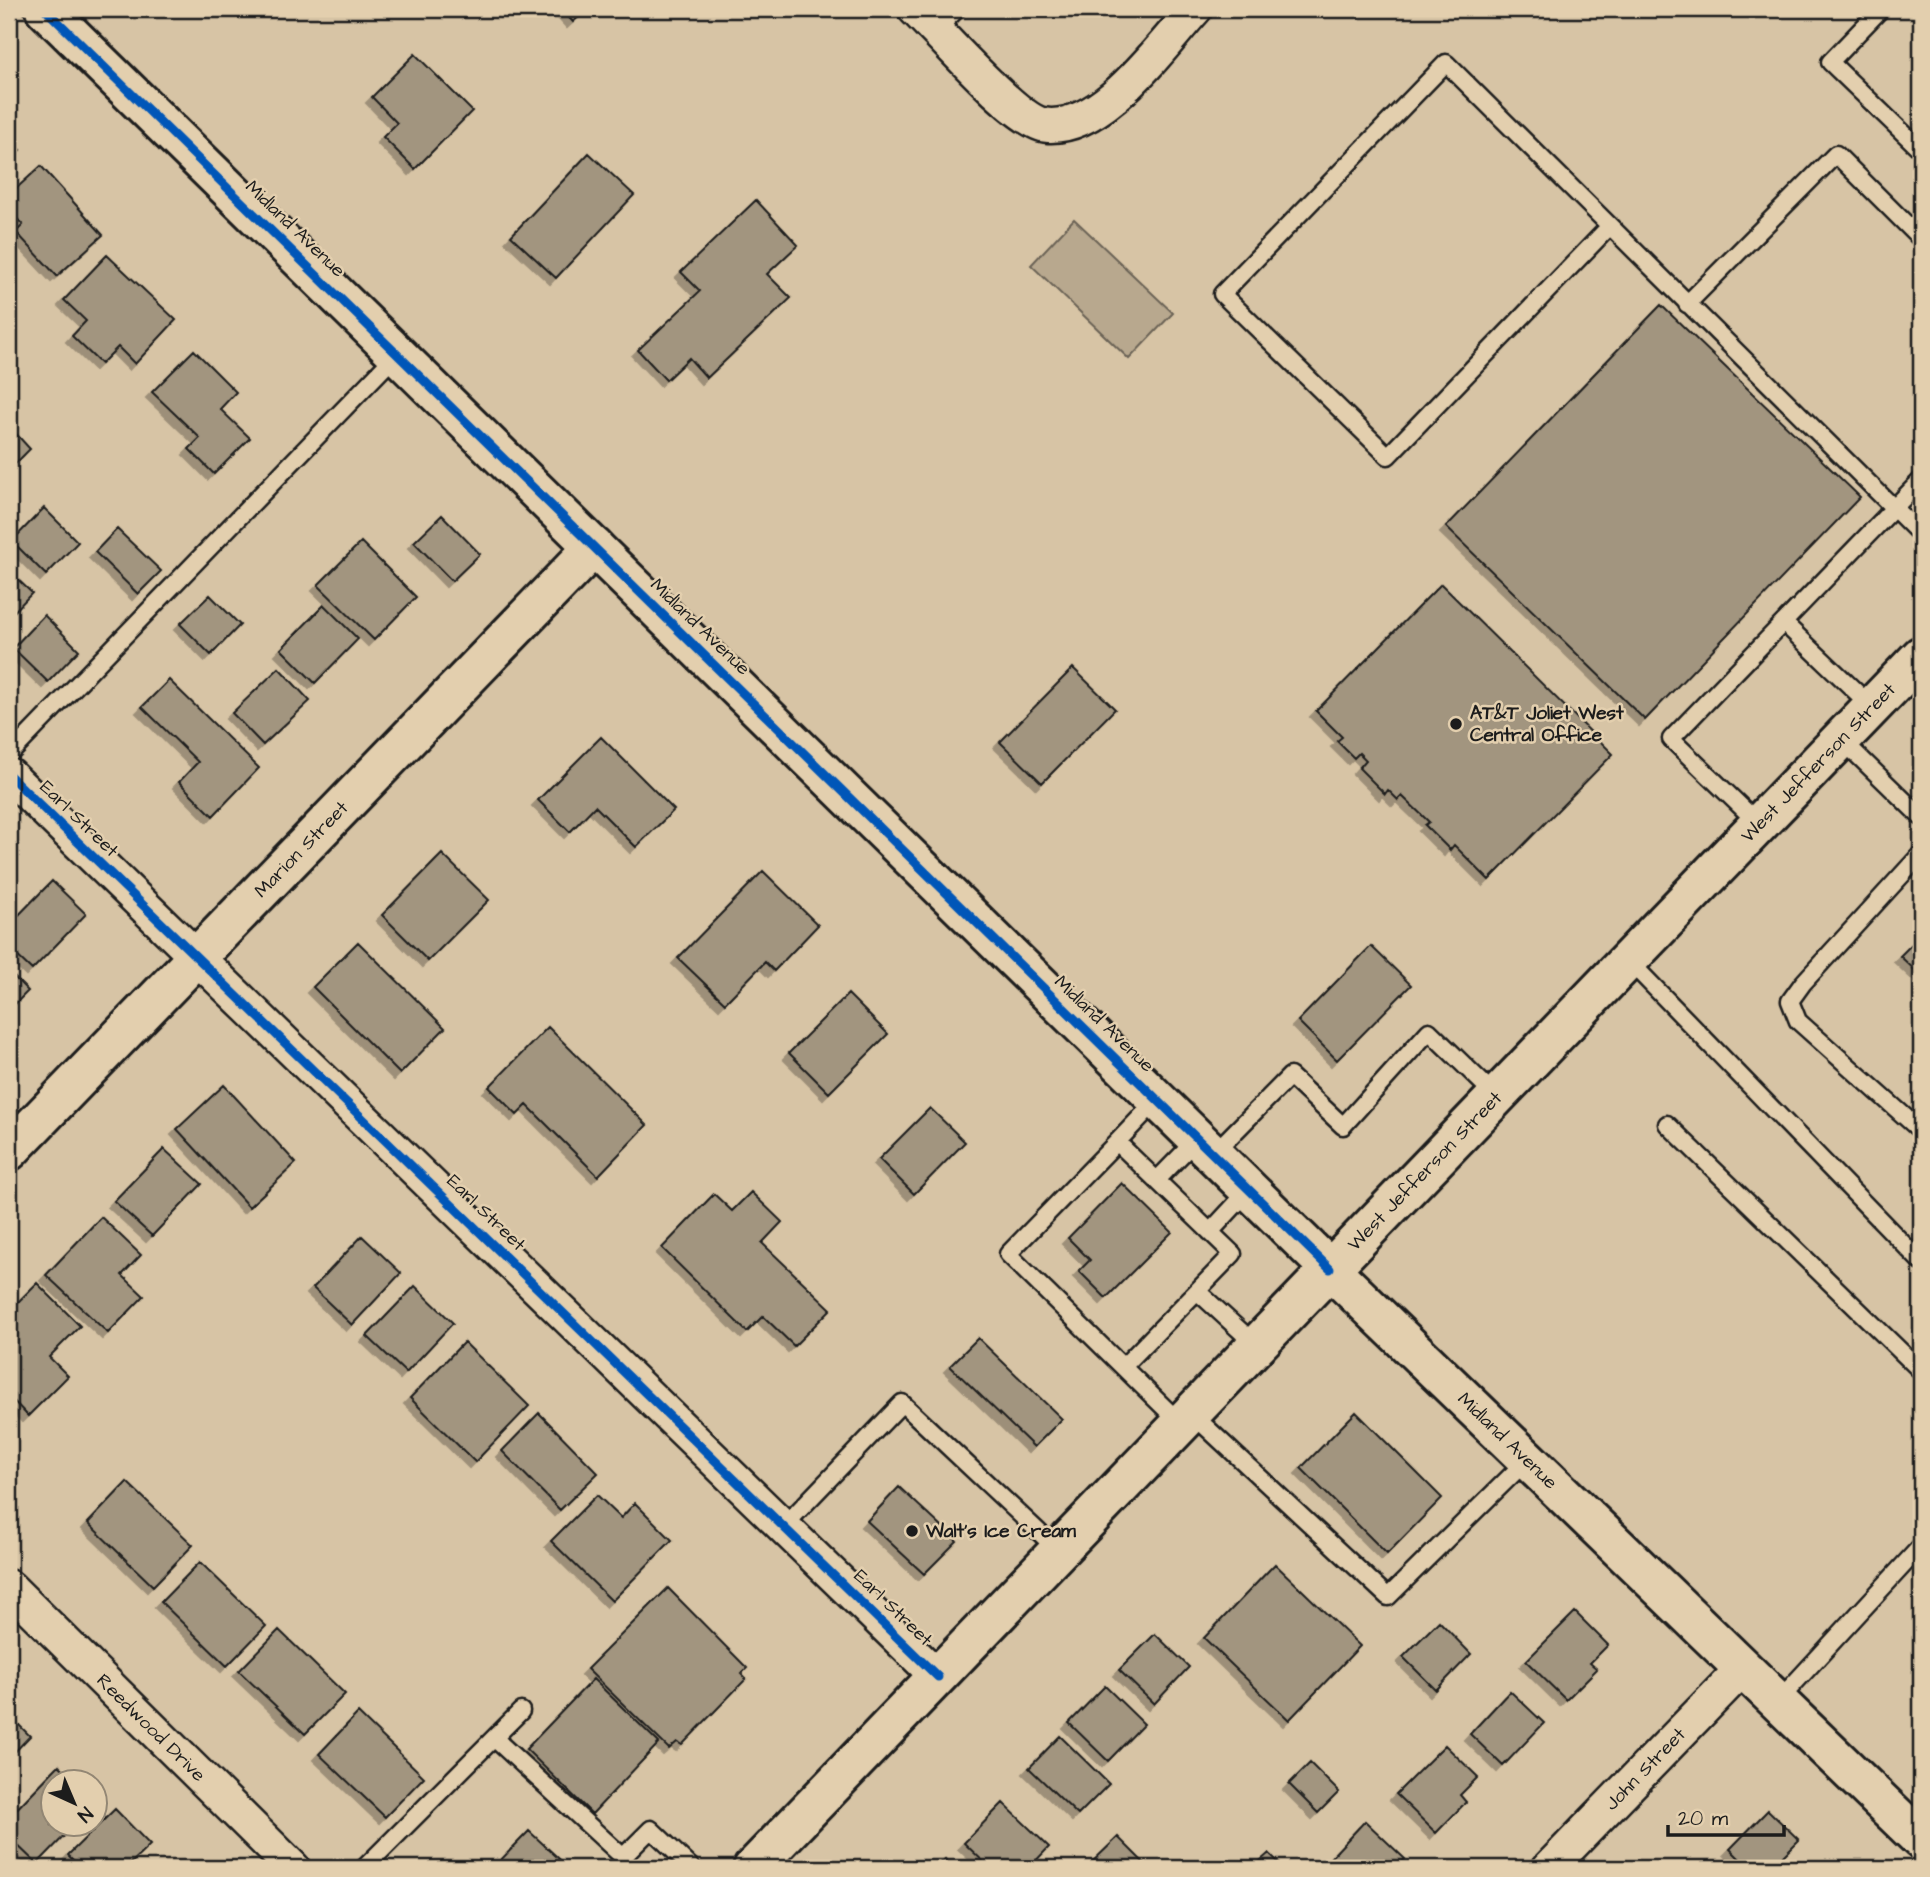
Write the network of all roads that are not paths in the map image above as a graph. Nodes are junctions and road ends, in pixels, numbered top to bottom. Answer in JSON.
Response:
{"nodes":[{"id":1,"x":45,"y":9,"type":"edge"},
{"id":2,"x":1195,"y":9,"type":"edge"},
{"id":3,"x":1881,"y":9,"type":"edge"},
{"id":4,"x":936,"y":16,"type":"edge"},
{"id":5,"x":1921,"y":150,"type":"edge"},
{"id":6,"x":1609,"y":227,"type":"junction"},
{"id":7,"x":1921,"y":239,"type":"edge"},
{"id":8,"x":1687,"y":304,"type":"junction"},
{"id":9,"x":397,"y":354,"type":"junction"},
{"id":10,"x":1921,"y":481,"type":"edge"},
{"id":11,"x":1895,"y":509,"type":"junction"},
{"id":12,"x":1921,"y":535,"type":"edge"},
{"id":13,"x":593,"y":547,"type":"junction"},
{"id":14,"x":1784,"y":623,"type":"junction"},
{"id":15,"x":1918,"y":665,"type":"edge"},
{"id":16,"x":1872,"y":707,"type":"junction"},
{"id":17,"x":1841,"y":739,"type":"junction"},
{"id":18,"x":9,"y":755,"type":"edge"},
{"id":19,"x":9,"y":775,"type":"edge"},
{"id":20,"x":1921,"y":817,"type":"edge"},
{"id":21,"x":1759,"y":824,"type":"junction"},
{"id":22,"x":1921,"y":855,"type":"edge"},
{"id":23,"x":197,"y":957,"type":"junction"},
{"id":24,"x":1628,"y":960,"type":"junction"},
{"id":25,"x":1497,"y":1097,"type":"junction"},
{"id":26,"x":1157,"y":1100,"type":"junction"},
{"id":27,"x":1667,"y":1124,"type":"dead end"},
{"id":28,"x":1921,"y":1130,"type":"edge"},
{"id":29,"x":1117,"y":1142,"type":"junction"},
{"id":30,"x":1205,"y":1147,"type":"junction"},
{"id":31,"x":9,"y":1152,"type":"edge"},
{"id":32,"x":1157,"y":1180,"type":"junction"},
{"id":33,"x":1249,"y":1190,"type":"junction"},
{"id":34,"x":1210,"y":1232,"type":"junction"},
{"id":35,"x":1918,"y":1251,"type":"edge"},
{"id":36,"x":1330,"y":1269,"type":"junction"},
{"id":37,"x":1197,"y":1291,"type":"junction"},
{"id":38,"x":1256,"y":1346,"type":"junction"},
{"id":39,"x":1123,"y":1367,"type":"junction"},
{"id":40,"x":1921,"y":1371,"type":"edge"},
{"id":41,"x":1186,"y":1419,"type":"junction"},
{"id":42,"x":1527,"y":1460,"type":"junction"},
{"id":43,"x":783,"y":1527,"type":"junction"},
{"id":44,"x":1921,"y":1546,"type":"edge"},
{"id":45,"x":1059,"y":1551,"type":"junction"},
{"id":46,"x":11,"y":1595,"type":"edge"},
{"id":47,"x":1742,"y":1668,"type":"junction"},
{"id":48,"x":938,"y":1676,"type":"junction"},
{"id":49,"x":1777,"y":1702,"type":"junction"},
{"id":50,"x":521,"y":1711,"type":"dead end"},
{"id":51,"x":494,"y":1738,"type":"junction"},
{"id":52,"x":1921,"y":1840,"type":"edge"},
{"id":53,"x":293,"y":1868,"type":"edge"},
{"id":54,"x":364,"y":1868,"type":"edge"},
{"id":55,"x":692,"y":1868,"type":"edge"},
{"id":56,"x":753,"y":1868,"type":"edge"},
{"id":57,"x":1549,"y":1868,"type":"edge"}],
"edges":[{"from":1,"to":9,"type":"street","name":"Midland Avenue"},
{"from":2,"to":4,"type":"street"},
{"from":3,"to":5,"type":"lane"},
{"from":6,"to":6,"type":"lane"},
{"from":6,"to":8,"type":"lane"},
{"from":7,"to":8,"type":"lane"},
{"from":8,"to":11,"type":"lane"},
{"from":9,"to":13,"type":"street","name":"Midland Avenue"},
{"from":9,"to":18,"type":"lane"},
{"from":10,"to":11,"type":"lane"},
{"from":11,"to":12,"type":"lane"},
{"from":11,"to":14,"type":"lane"},
{"from":13,"to":23,"type":"street","name":"Marion Street"},
{"from":13,"to":26,"type":"street","name":"Midland Avenue"},
{"from":14,"to":16,"type":"lane"},
{"from":14,"to":21,"type":"lane"},
{"from":15,"to":16,"type":"street","name":"West Jefferson Street"},
{"from":16,"to":17,"type":"street","name":"West Jefferson Street"},
{"from":17,"to":20,"type":"lane"},
{"from":17,"to":21,"type":"street","name":"West Jefferson Street"},
{"from":19,"to":23,"type":"street","name":"Earl Street"},
{"from":21,"to":24,"type":"street","name":"West Jefferson Street"},
{"from":22,"to":28,"type":"lane"},
{"from":23,"to":31,"type":"street","name":"Marion Street"},
{"from":23,"to":43,"type":"street","name":"Earl Street"},
{"from":24,"to":25,"type":"street","name":"West Jefferson Street"},
{"from":24,"to":35,"type":"lane"},
{"from":25,"to":30,"type":"lane"},
{"from":25,"to":36,"type":"street","name":"West Jefferson Street"},
{"from":26,"to":29,"type":"lane"},
{"from":26,"to":30,"type":"street","name":"Midland Avenue"},
{"from":27,"to":40,"type":"lane"},
{"from":29,"to":32,"type":"lane"},
{"from":29,"to":39,"type":"lane"},
{"from":30,"to":32,"type":"lane"},
{"from":30,"to":33,"type":"street","name":"Midland Avenue"},
{"from":32,"to":34,"type":"lane"},
{"from":33,"to":34,"type":"lane"},
{"from":33,"to":36,"type":"street","name":"Midland Avenue"},
{"from":34,"to":37,"type":"lane"},
{"from":36,"to":38,"type":"street","name":"West Jefferson Street"},
{"from":36,"to":42,"type":"street","name":"Midland Avenue"},
{"from":37,"to":38,"type":"lane"},
{"from":37,"to":39,"type":"lane"},
{"from":38,"to":41,"type":"street","name":"West Jefferson Street"},
{"from":39,"to":41,"type":"lane"},
{"from":41,"to":42,"type":"lane"},
{"from":41,"to":45,"type":"street","name":"West Jefferson Street"},
{"from":42,"to":47,"type":"street","name":"Midland Avenue"},
{"from":43,"to":45,"type":"lane"},
{"from":43,"to":48,"type":"street","name":"Earl Street"},
{"from":44,"to":49,"type":"lane"},
{"from":45,"to":48,"type":"street","name":"West Jefferson Street"},
{"from":46,"to":53,"type":"street","name":"Reedwood Drive"},
{"from":47,"to":49,"type":"street","name":"Midland Avenue"},
{"from":47,"to":57,"type":"street","name":"John Street"},
{"from":48,"to":56,"type":"street","name":"West Jefferson Street"},
{"from":49,"to":52,"type":"street","name":"Midland Avenue"},
{"from":50,"to":51,"type":"lane"},
{"from":51,"to":54,"type":"lane"},
{"from":51,"to":55,"type":"lane"}]}
